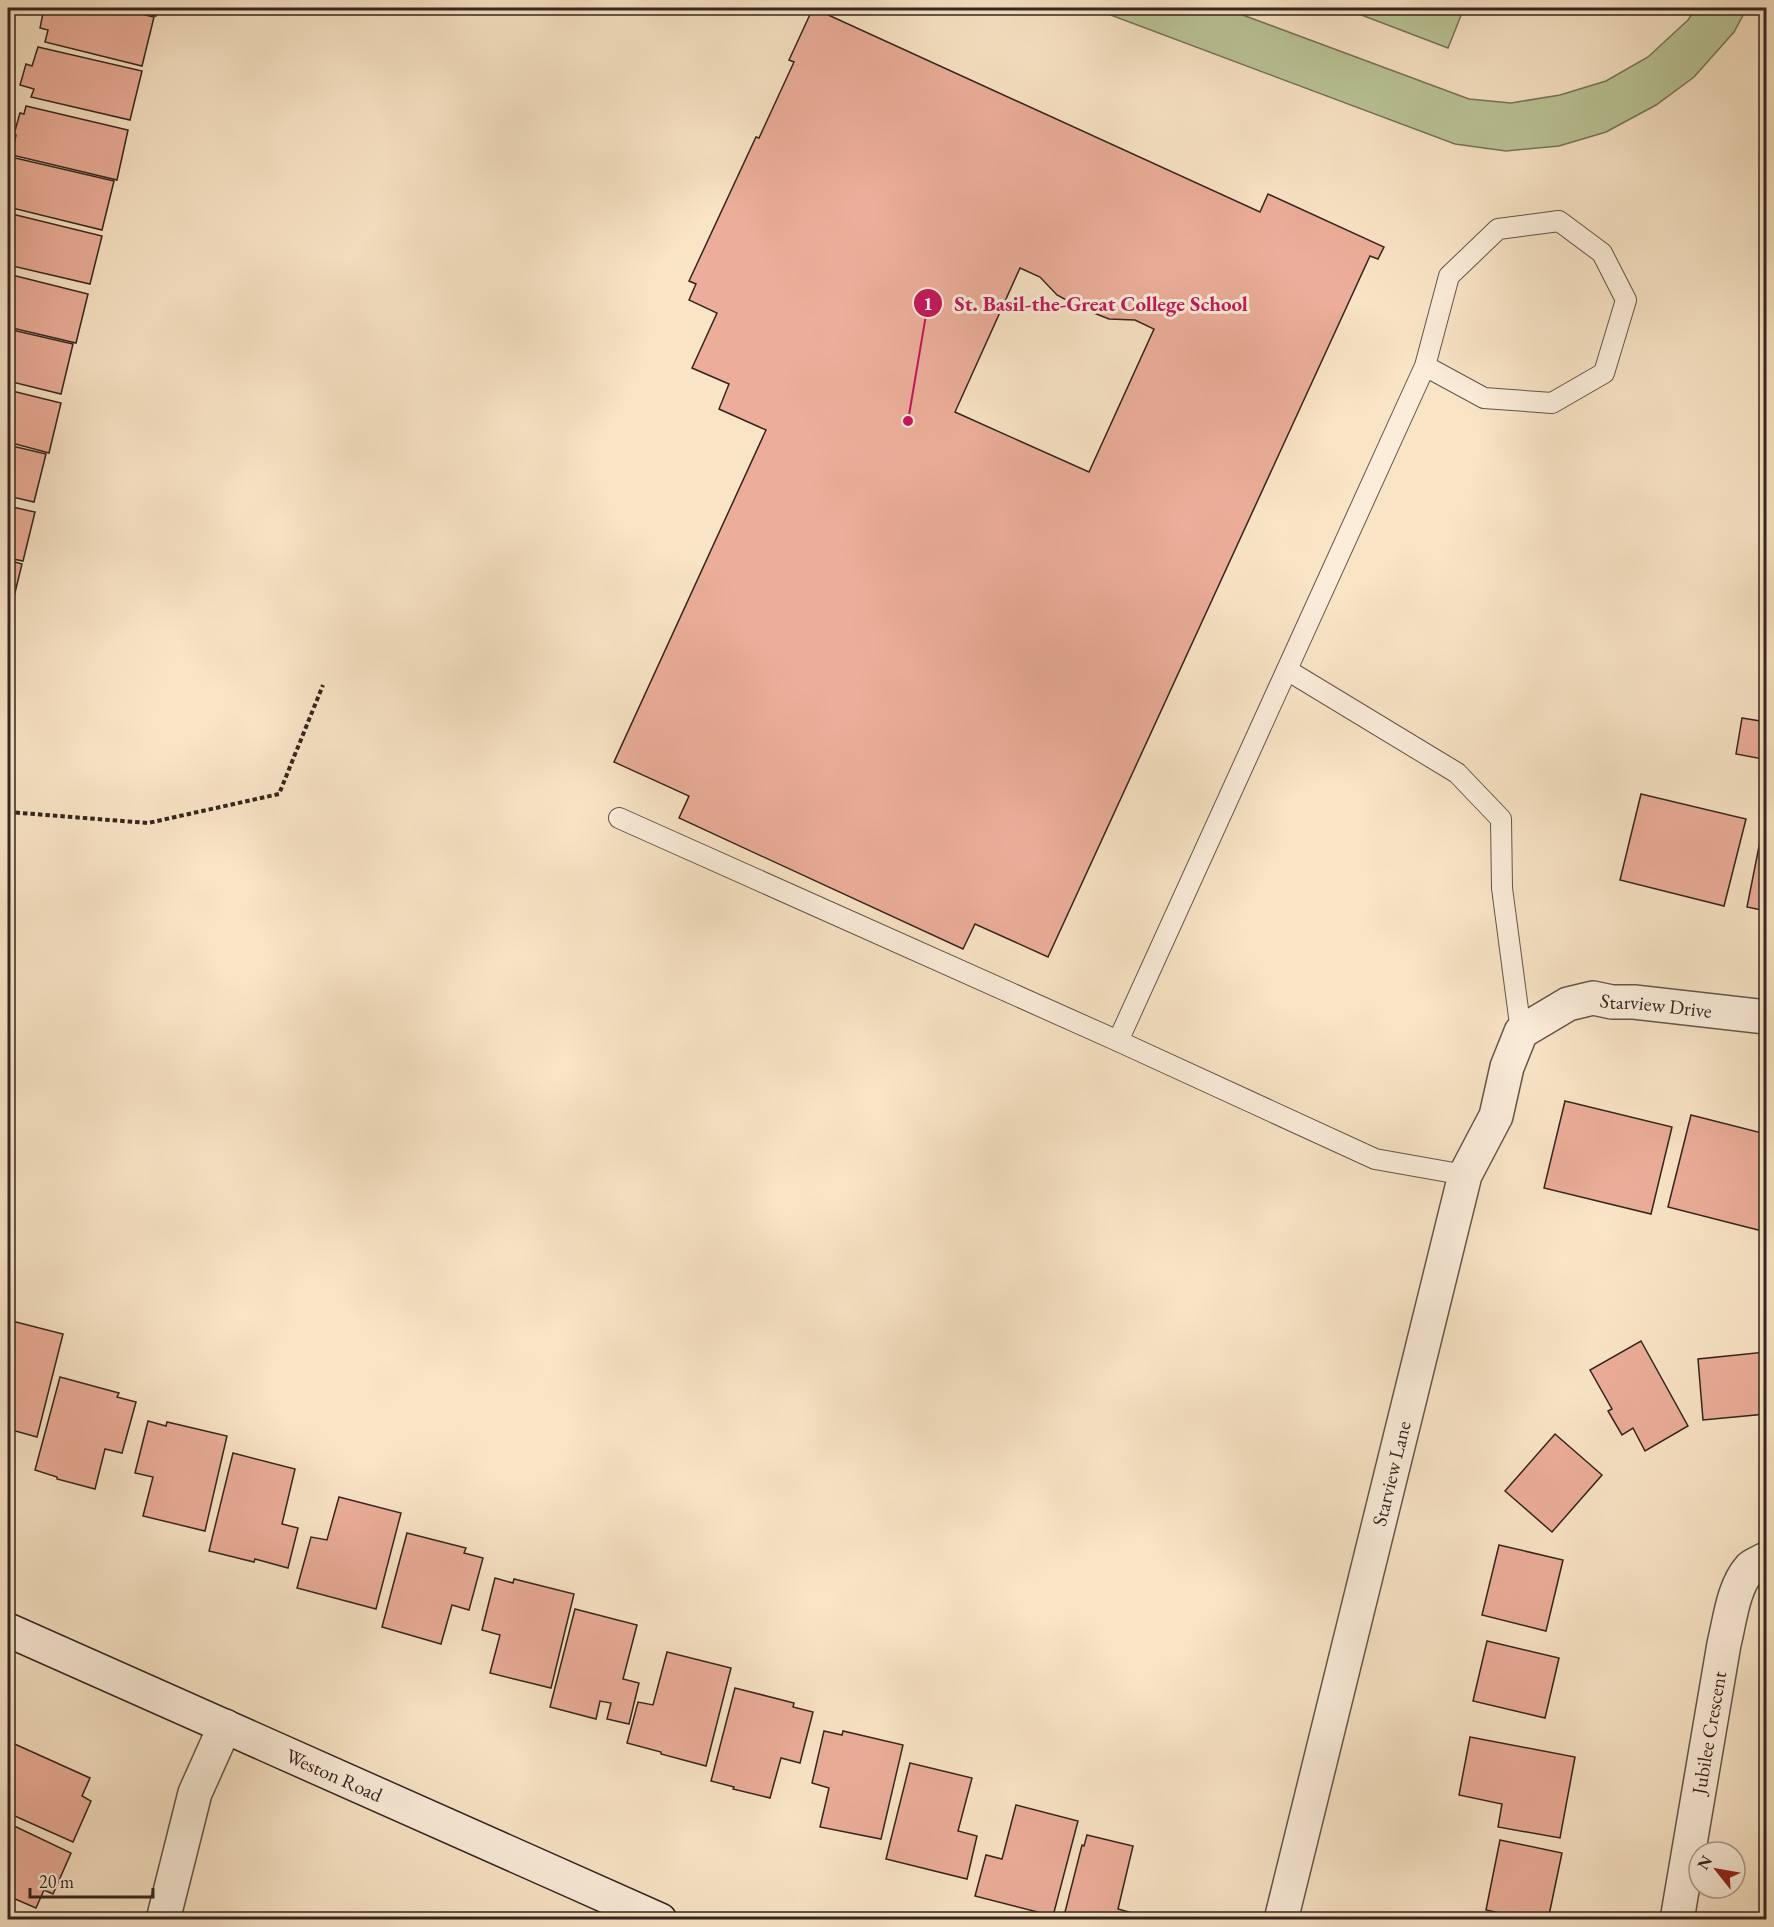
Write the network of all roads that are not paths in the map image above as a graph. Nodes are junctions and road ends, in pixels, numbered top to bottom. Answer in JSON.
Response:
{"nodes":[{"id":1,"x":1425,"y":366,"type":"junction"},
{"id":2,"x":1287,"y":670,"type":"junction"},
{"id":3,"x":619,"y":818,"type":"dead end"},
{"id":4,"x":1767,"y":1017,"type":"edge"},
{"id":5,"x":1521,"y":1032,"type":"junction"},
{"id":6,"x":1118,"y":1041,"type":"junction"},
{"id":7,"x":1465,"y":1175,"type":"junction"},
{"id":8,"x":1767,"y":1559,"type":"edge"},
{"id":9,"x":8,"y":1630,"type":"edge"},
{"id":10,"x":225,"y":1726,"type":"junction"},
{"id":11,"x":163,"y":1920,"type":"edge"},
{"id":12,"x":660,"y":1920,"type":"edge"},
{"id":13,"x":1281,"y":1920,"type":"edge"},
{"id":14,"x":1677,"y":1920,"type":"edge"}],
"edges":[{"from":1,"to":1,"type":"lane"},
{"from":1,"to":2,"type":"lane"},
{"from":2,"to":5,"type":"lane"},
{"from":2,"to":6,"type":"lane"},
{"from":3,"to":6,"type":"lane"},
{"from":4,"to":5,"type":"street","name":"Starview Drive"},
{"from":5,"to":7,"type":"street","name":"Starview Lane"},
{"from":6,"to":7,"type":"lane"},
{"from":7,"to":13,"type":"street","name":"Starview Lane"},
{"from":8,"to":14,"type":"street","name":"Jubilee Crescent"},
{"from":9,"to":10,"type":"street","name":"Weston Road"},
{"from":10,"to":11,"type":"street"},
{"from":10,"to":12,"type":"street","name":"Weston Road"}]}
